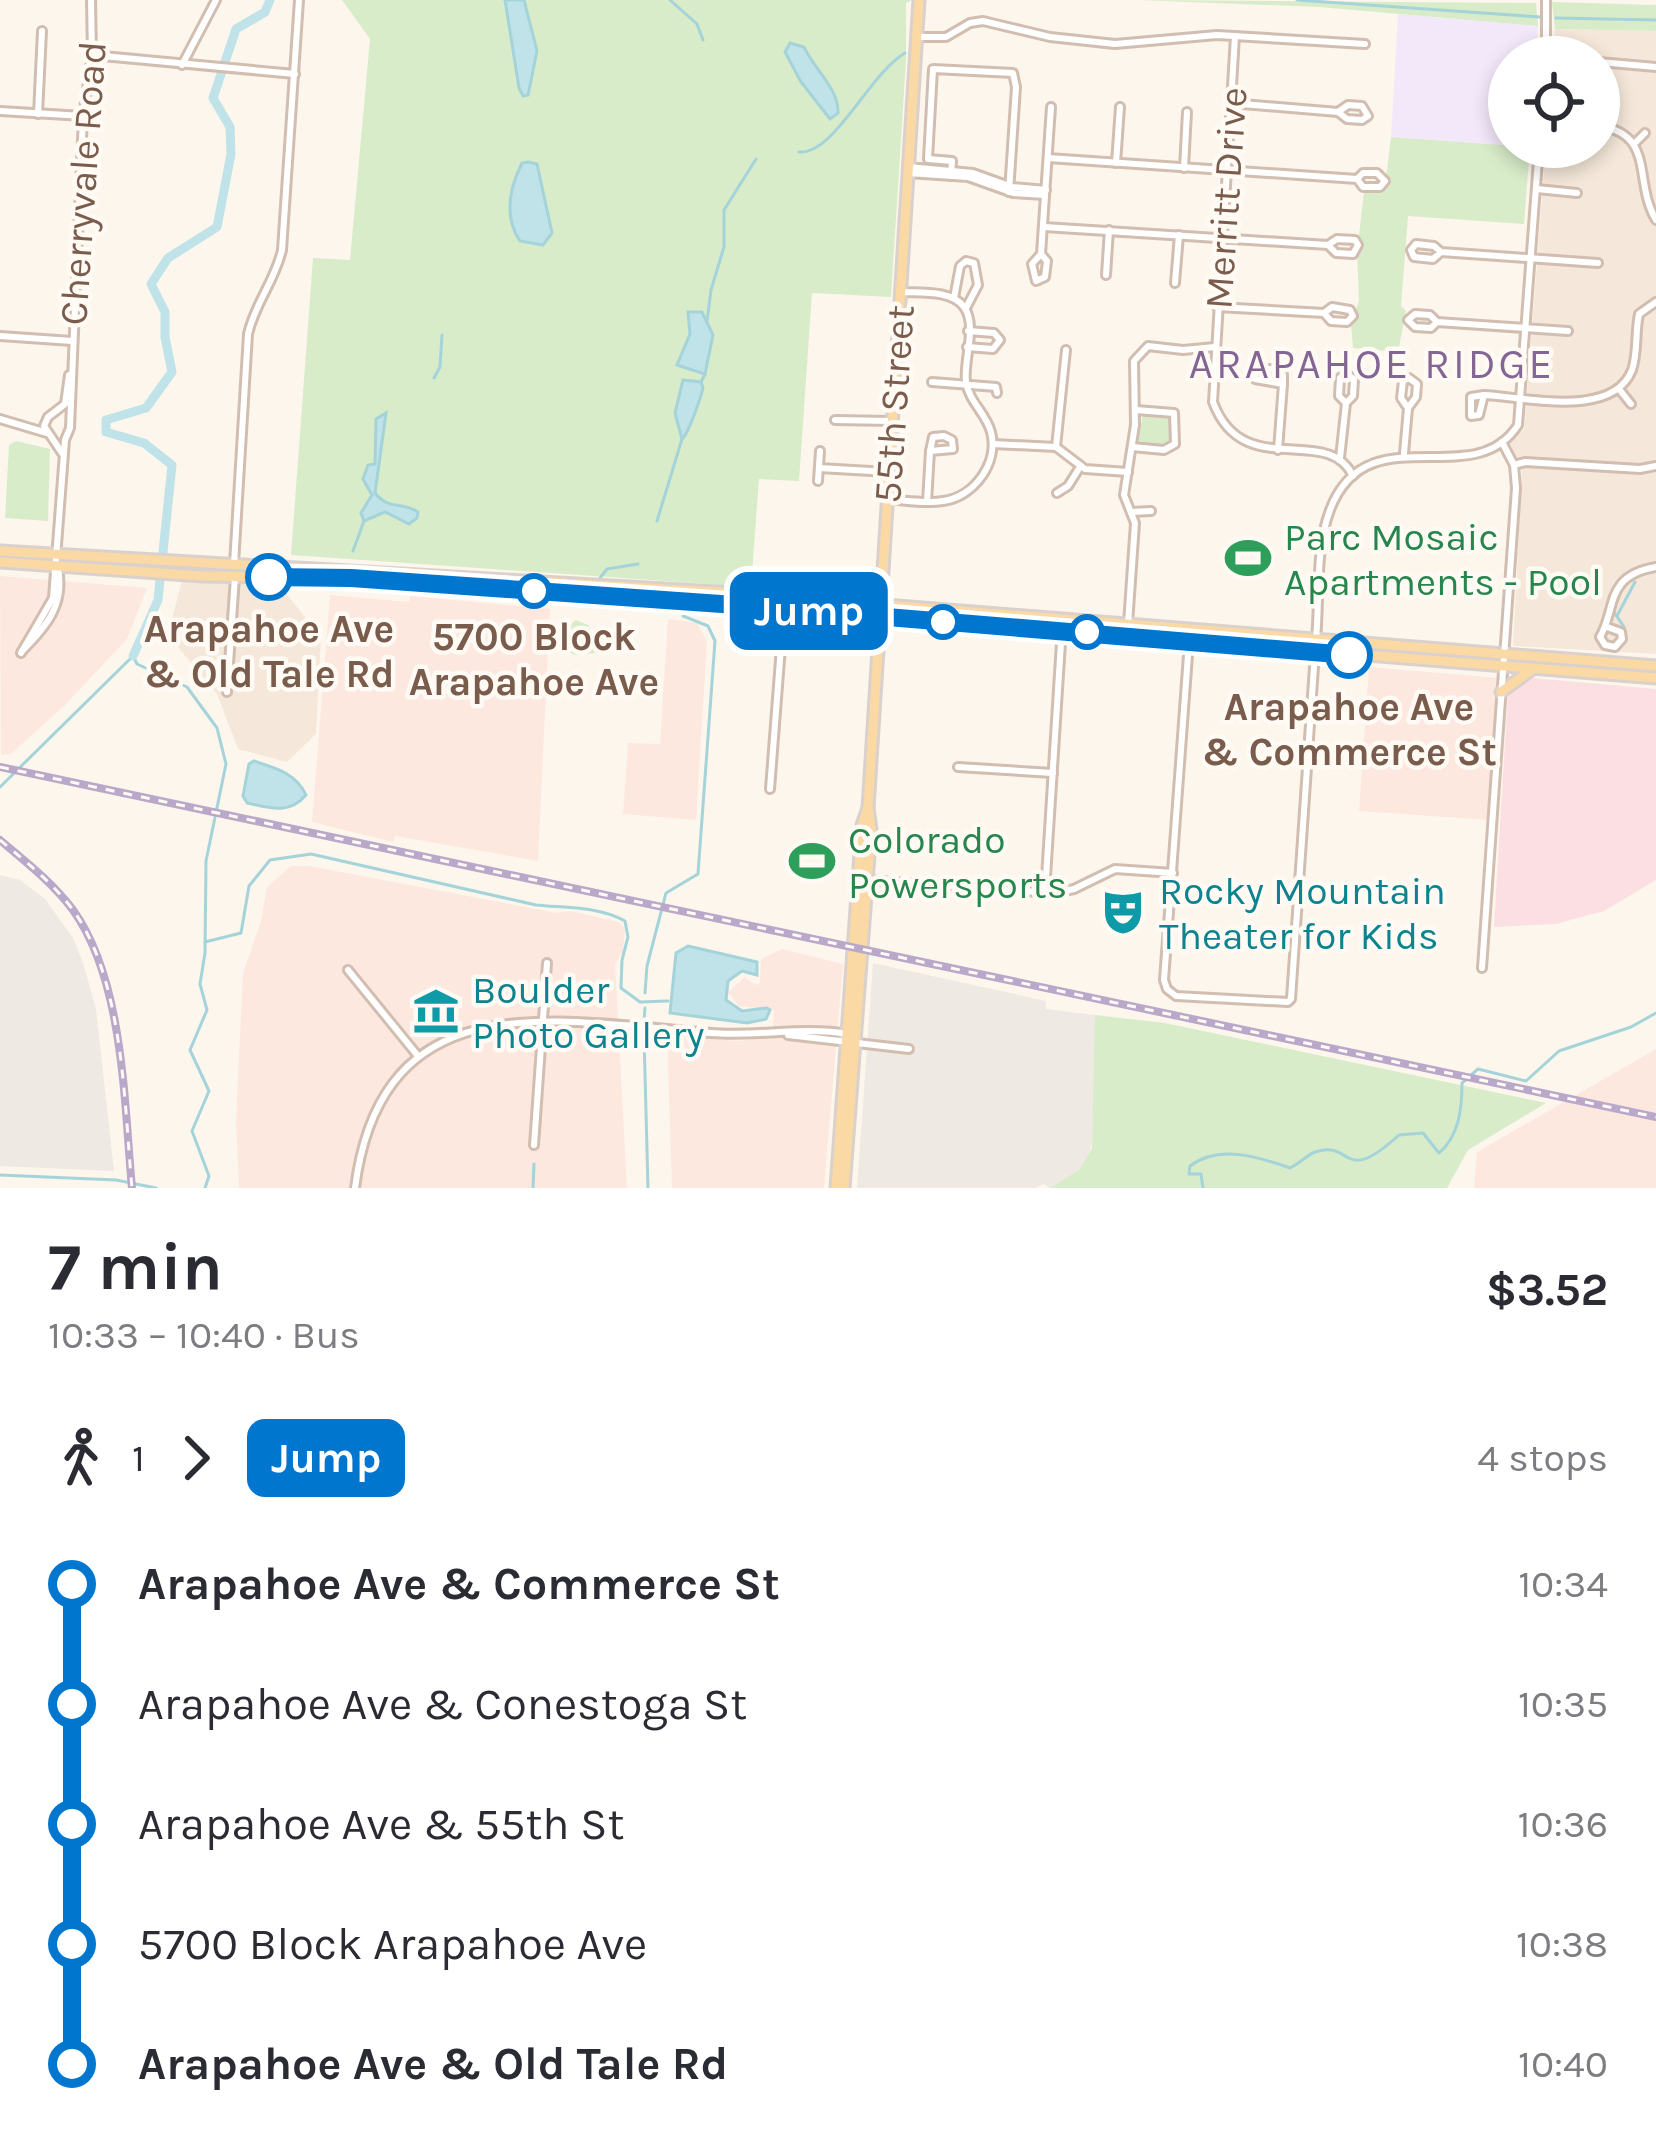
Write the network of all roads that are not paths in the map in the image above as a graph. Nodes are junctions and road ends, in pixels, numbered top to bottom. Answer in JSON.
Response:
{"nodes":[{"id":1,"x":91,"y":0,"type":"edge"},
{"id":2,"x":216,"y":0,"type":"edge"},
{"id":3,"x":299,"y":0,"type":"edge"},
{"id":4,"x":919,"y":0,"type":"edge"},
{"id":5,"x":1546,"y":0,"type":"edge"},
{"id":6,"x":42,"y":31,"type":"dead end"},
{"id":7,"x":1235,"y":36,"type":"junction"},
{"id":8,"x":1546,"y":36,"type":"edge"},
{"id":9,"x":916,"y":37,"type":"junction"},
{"id":10,"x":1365,"y":44,"type":"dead end"},
{"id":11,"x":92,"y":55,"type":"junction"},
{"id":12,"x":1620,"y":64,"type":"edge"},
{"id":13,"x":182,"y":65,"type":"junction"},
{"id":14,"x":1656,"y":67,"type":"edge"},
{"id":15,"x":295,"y":74,"type":"junction"},
{"id":16,"x":1230,"y":103,"type":"junction"},
{"id":17,"x":1051,"y":107,"type":"dead end"},
{"id":18,"x":1120,"y":107,"type":"dead end"},
{"id":19,"x":0,"y":111,"type":"edge"},
{"id":20,"x":1187,"y":112,"type":"dead end"},
{"id":21,"x":1338,"y":112,"type":"dead end"},
{"id":22,"x":38,"y":114,"type":"junction"},
{"id":23,"x":83,"y":116,"type":"junction"},
{"id":24,"x":1620,"y":130,"type":"edge"},
{"id":25,"x":1645,"y":133,"type":"dead end"},
{"id":26,"x":1636,"y":142,"type":"junction"},
{"id":27,"x":1048,"y":158,"type":"junction"},
{"id":28,"x":1116,"y":164,"type":"junction"},
{"id":29,"x":1184,"y":168,"type":"junction"},
{"id":30,"x":1538,"y":168,"type":"edge"},
{"id":31,"x":908,"y":170,"type":"junction"},
{"id":32,"x":1226,"y":170,"type":"junction"},
{"id":33,"x":951,"y":173,"type":"junction"},
{"id":34,"x":1357,"y":179,"type":"dead end"},
{"id":35,"x":1009,"y":189,"type":"junction"},
{"id":36,"x":1537,"y":189,"type":"junction"},
{"id":37,"x":1046,"y":192,"type":"junction"},
{"id":38,"x":1577,"y":193,"type":"dead end"},
{"id":39,"x":1656,"y":220,"type":"edge"},
{"id":40,"x":1044,"y":227,"type":"junction"},
{"id":41,"x":1109,"y":230,"type":"junction"},
{"id":42,"x":1179,"y":235,"type":"junction"},
{"id":43,"x":1222,"y":238,"type":"junction"},
{"id":44,"x":1328,"y":245,"type":"dead end"},
{"id":45,"x":1441,"y":252,"type":"dead end"},
{"id":46,"x":1041,"y":254,"type":"dead end"},
{"id":47,"x":1532,"y":259,"type":"junction"},
{"id":48,"x":1598,"y":263,"type":"dead end"},
{"id":49,"x":1106,"y":275,"type":"dead end"},
{"id":50,"x":1175,"y":283,"type":"dead end"},
{"id":51,"x":899,"y":291,"type":"junction"},
{"id":52,"x":954,"y":298,"type":"junction"},
{"id":53,"x":1656,"y":302,"type":"edge"},
{"id":54,"x":1217,"y":307,"type":"junction"},
{"id":55,"x":965,"y":308,"type":"junction"},
{"id":56,"x":1324,"y":313,"type":"dead end"},
{"id":57,"x":1437,"y":322,"type":"dead end"},
{"id":58,"x":1527,"y":328,"type":"junction"},
{"id":59,"x":968,"y":331,"type":"junction"},
{"id":60,"x":1568,"y":331,"type":"dead end"},
{"id":61,"x":0,"y":336,"type":"edge"},
{"id":62,"x":72,"y":341,"type":"junction"},
{"id":63,"x":968,"y":347,"type":"junction"},
{"id":64,"x":1215,"y":347,"type":"junction"},
{"id":65,"x":1066,"y":350,"type":"dead end"},
{"id":66,"x":71,"y":365,"type":"junction"},
{"id":67,"x":932,"y":382,"type":"dead end"},
{"id":68,"x":966,"y":384,"type":"junction"},
{"id":69,"x":1283,"y":384,"type":"junction"},
{"id":70,"x":1619,"y":388,"type":"junction"},
{"id":71,"x":997,"y":394,"type":"dead end"},
{"id":72,"x":1484,"y":395,"type":"dead end"},
{"id":73,"x":1522,"y":397,"type":"junction"},
{"id":74,"x":1346,"y":403,"type":"dead end"},
{"id":75,"x":1631,"y":404,"type":"dead end"},
{"id":76,"x":1408,"y":408,"type":"dead end"},
{"id":77,"x":1136,"y":410,"type":"junction"},
{"id":78,"x":50,"y":417,"type":"junction"},
{"id":79,"x":0,"y":419,"type":"edge"},
{"id":80,"x":835,"y":419,"type":"dead end"},
{"id":81,"x":68,"y":420,"type":"junction"},
{"id":82,"x":892,"y":424,"type":"junction"},
{"id":83,"x":20,"y":427,"type":"junction"},
{"id":84,"x":49,"y":435,"type":"junction"},
{"id":85,"x":66,"y":436,"type":"junction"},
{"id":86,"x":1502,"y":442,"type":"junction"},
{"id":87,"x":993,"y":444,"type":"junction"},
{"id":88,"x":1056,"y":447,"type":"junction"},
{"id":89,"x":1132,"y":447,"type":"junction"},
{"id":90,"x":1278,"y":450,"type":"junction"},
{"id":91,"x":930,"y":451,"type":"dead end"},
{"id":92,"x":820,"y":452,"type":"dead end"},
{"id":93,"x":1404,"y":454,"type":"junction"},
{"id":94,"x":1340,"y":458,"type":"junction"},
{"id":95,"x":65,"y":459,"type":"junction"},
{"id":96,"x":1514,"y":465,"type":"junction"},
{"id":97,"x":1656,"y":466,"type":"edge"},
{"id":98,"x":1080,"y":467,"type":"junction"},
{"id":99,"x":819,"y":468,"type":"junction"},
{"id":100,"x":888,"y":472,"type":"junction"},
{"id":101,"x":1128,"y":472,"type":"junction"},
{"id":102,"x":1353,"y":476,"type":"junction"},
{"id":103,"x":818,"y":481,"type":"dead end"},
{"id":104,"x":1057,"y":494,"type":"dead end"},
{"id":105,"x":886,"y":499,"type":"junction"},
{"id":106,"x":927,"y":502,"type":"junction"},
{"id":107,"x":1151,"y":511,"type":"dead end"},
{"id":108,"x":1131,"y":512,"type":"junction"},
{"id":109,"x":0,"y":551,"type":"edge"},
{"id":110,"x":57,"y":560,"type":"junction"},
{"id":111,"x":0,"y":562,"type":"edge"},
{"id":112,"x":1656,"y":567,"type":"edge"},
{"id":113,"x":235,"y":572,"type":"junction"},
{"id":114,"x":784,"y":608,"type":"junction"},
{"id":115,"x":879,"y":612,"type":"junction"},
{"id":116,"x":1128,"y":624,"type":"junction"},
{"id":117,"x":1063,"y":625,"type":"junction"},
{"id":118,"x":1606,"y":627,"type":"dead end"},
{"id":119,"x":1189,"y":634,"type":"junction"},
{"id":120,"x":1315,"y":646,"type":"junction"},
{"id":121,"x":1503,"y":662,"type":"junction"},
{"id":122,"x":1656,"y":666,"type":"edge"},
{"id":123,"x":1534,"y":670,"type":"junction"},
{"id":124,"x":1656,"y":678,"type":"edge"},
{"id":125,"x":227,"y":692,"type":"dead end"},
{"id":126,"x":1501,"y":692,"type":"junction"},
{"id":127,"x":958,"y":767,"type":"dead end"},
{"id":128,"x":1053,"y":773,"type":"junction"},
{"id":129,"x":770,"y":789,"type":"dead end"},
{"id":130,"x":1173,"y":873,"type":"junction"},
{"id":131,"x":863,"y":880,"type":"junction"},
{"id":132,"x":1045,"y":893,"type":"junction"},
{"id":133,"x":547,"y":963,"type":"dead end"},
{"id":134,"x":1482,"y":968,"type":"dead end"},
{"id":135,"x":348,"y":970,"type":"dead end"},
{"id":136,"x":543,"y":1023,"type":"junction"},
{"id":137,"x":849,"y":1039,"type":"junction"},
{"id":138,"x":909,"y":1049,"type":"dead end"},
{"id":139,"x":419,"y":1057,"type":"junction"},
{"id":140,"x":534,"y":1145,"type":"dead end"},
{"id":141,"x":356,"y":1188,"type":"edge"},
{"id":142,"x":840,"y":1188,"type":"edge"}],
"edges":[{"from":1,"to":11,"type":"street","name":"Cherryvale Road"},
{"from":2,"to":13,"type":"street"},
{"from":3,"to":15,"type":"street"},
{"from":4,"to":9,"type":"main road","name":"55th Street"},
{"from":5,"to":8,"type":"street"},
{"from":6,"to":22,"type":"street"},
{"from":7,"to":9,"type":"street"},
{"from":7,"to":10,"type":"street"},
{"from":7,"to":16,"type":"street","name":"Merritt Drive"},
{"from":9,"to":31,"type":"main road","name":"55th Street"},
{"from":11,"to":13,"type":"street"},
{"from":11,"to":23,"type":"street","name":"Cherryvale Road"},
{"from":12,"to":14,"type":"street"},
{"from":13,"to":15,"type":"street"},
{"from":15,"to":113,"type":"street"},
{"from":16,"to":21,"type":"street"},
{"from":16,"to":32,"type":"street","name":"Merritt Drive"},
{"from":17,"to":27,"type":"street"},
{"from":18,"to":28,"type":"street"},
{"from":19,"to":22,"type":"street"},
{"from":20,"to":29,"type":"street"},
{"from":22,"to":23,"type":"street"},
{"from":23,"to":62,"type":"street","name":"Cherryvale Road"},
{"from":24,"to":26,"type":"street"},
{"from":25,"to":26,"type":"street"},
{"from":26,"to":39,"type":"street"},
{"from":27,"to":28,"type":"street"},
{"from":27,"to":37,"type":"street"},
{"from":28,"to":29,"type":"street"},
{"from":29,"to":32,"type":"street"},
{"from":30,"to":36,"type":"street"},
{"from":31,"to":33,"type":"street"},
{"from":31,"to":51,"type":"main road","name":"55th Street"},
{"from":32,"to":34,"type":"street"},
{"from":32,"to":43,"type":"street","name":"Merritt Drive"},
{"from":33,"to":35,"type":"street"},
{"from":33,"to":35,"type":"street"},
{"from":35,"to":37,"type":"street"},
{"from":36,"to":38,"type":"street"},
{"from":36,"to":47,"type":"street"},
{"from":37,"to":40,"type":"street"},
{"from":40,"to":41,"type":"street"},
{"from":40,"to":46,"type":"street"},
{"from":41,"to":42,"type":"street"},
{"from":41,"to":49,"type":"street"},
{"from":42,"to":43,"type":"street"},
{"from":42,"to":50,"type":"street"},
{"from":43,"to":44,"type":"street"},
{"from":43,"to":54,"type":"street","name":"Merritt Drive"},
{"from":45,"to":47,"type":"street"},
{"from":47,"to":48,"type":"street"},
{"from":47,"to":58,"type":"street"},
{"from":51,"to":52,"type":"street"},
{"from":51,"to":82,"type":"main road","name":"55th Street"},
{"from":52,"to":55,"type":"street"},
{"from":52,"to":55,"type":"street"},
{"from":53,"to":70,"type":"street"},
{"from":54,"to":56,"type":"street"},
{"from":54,"to":64,"type":"street","name":"Merritt Drive"},
{"from":55,"to":59,"type":"street"},
{"from":57,"to":58,"type":"street"},
{"from":58,"to":60,"type":"street"},
{"from":58,"to":73,"type":"street"},
{"from":59,"to":63,"type":"street"},
{"from":59,"to":63,"type":"street"},
{"from":61,"to":62,"type":"street"},
{"from":62,"to":66,"type":"street","name":"Cherryvale Road"},
{"from":63,"to":68,"type":"street"},
{"from":64,"to":77,"type":"street"},
{"from":64,"to":90,"type":"street","name":"Merritt Drive"},
{"from":65,"to":88,"type":"street"},
{"from":66,"to":78,"type":"street","name":"Cherryvale Road"},
{"from":66,"to":81,"type":"street","name":"Cherryvale Road"},
{"from":67,"to":68,"type":"street"},
{"from":68,"to":71,"type":"street"},
{"from":68,"to":87,"type":"street"},
{"from":69,"to":69,"type":"street"},
{"from":69,"to":90,"type":"street"},
{"from":70,"to":73,"type":"street"},
{"from":70,"to":75,"type":"street"},
{"from":72,"to":73,"type":"street"},
{"from":73,"to":86,"type":"street"},
{"from":74,"to":94,"type":"street"},
{"from":76,"to":93,"type":"street"},
{"from":77,"to":89,"type":"street"},
{"from":77,"to":89,"type":"street"},
{"from":78,"to":81,"type":"street"},
{"from":78,"to":83,"type":"street"},
{"from":78,"to":84,"type":"street","name":"Cherryvale Road"},
{"from":79,"to":83,"type":"street"},
{"from":80,"to":82,"type":"street"},
{"from":81,"to":85,"type":"street","name":"Cherryvale Road"},
{"from":82,"to":100,"type":"main road","name":"55th Street"},
{"from":83,"to":84,"type":"street"},
{"from":84,"to":85,"type":"street"},
{"from":84,"to":95,"type":"street"},
{"from":85,"to":95,"type":"street"},
{"from":86,"to":93,"type":"street"},
{"from":86,"to":96,"type":"street"},
{"from":87,"to":88,"type":"street"},
{"from":87,"to":106,"type":"street"},
{"from":88,"to":98,"type":"street"},
{"from":89,"to":101,"type":"street"},
{"from":90,"to":94,"type":"street","name":"Merritt Drive"},
{"from":91,"to":106,"type":"street"},
{"from":92,"to":99,"type":"street"},
{"from":93,"to":102,"type":"street"},
{"from":94,"to":102,"type":"street"},
{"from":95,"to":110,"type":"street"},
{"from":96,"to":97,"type":"street"},
{"from":96,"to":121,"type":"street"},
{"from":98,"to":101,"type":"street"},
{"from":98,"to":104,"type":"street"},
{"from":99,"to":100,"type":"street"},
{"from":99,"to":103,"type":"street"},
{"from":100,"to":105,"type":"main road","name":"55th Street"},
{"from":101,"to":108,"type":"street"},
{"from":102,"to":120,"type":"street"},
{"from":105,"to":106,"type":"street"},
{"from":105,"to":115,"type":"main road","name":"55th Street"},
{"from":107,"to":108,"type":"street"},
{"from":108,"to":116,"type":"street"},
{"from":109,"to":110,"type":"main road"},
{"from":110,"to":110,"type":"street"},
{"from":110,"to":111,"type":"main road"},
{"from":110,"to":113,"type":"main road"},
{"from":112,"to":118,"type":"street"},
{"from":113,"to":114,"type":"main road"},
{"from":113,"to":115,"type":"main road"},
{"from":113,"to":125,"type":"street"},
{"from":114,"to":115,"type":"main road"},
{"from":114,"to":129,"type":"street"},
{"from":115,"to":117,"type":"main road"},
{"from":115,"to":131,"type":"main road","name":"55th Street"},
{"from":116,"to":117,"type":"main road"},
{"from":116,"to":119,"type":"main road"},
{"from":117,"to":119,"type":"main road"},
{"from":117,"to":128,"type":"street"},
{"from":119,"to":120,"type":"main road"},
{"from":119,"to":130,"type":"street"},
{"from":120,"to":121,"type":"main road"},
{"from":120,"to":130,"type":"street"},
{"from":121,"to":122,"type":"main road"},
{"from":121,"to":123,"type":"main road"},
{"from":121,"to":126,"type":"street"},
{"from":123,"to":124,"type":"main road"},
{"from":123,"to":126,"type":"main road"},
{"from":126,"to":134,"type":"street"},
{"from":127,"to":128,"type":"street"},
{"from":128,"to":132,"type":"street"},
{"from":130,"to":132,"type":"street"},
{"from":131,"to":132,"type":"street"},
{"from":131,"to":137,"type":"main road","name":"55th Street"},
{"from":133,"to":136,"type":"street"},
{"from":135,"to":139,"type":"street"},
{"from":136,"to":137,"type":"street"},
{"from":136,"to":139,"type":"street"},
{"from":136,"to":140,"type":"street"},
{"from":137,"to":138,"type":"street"},
{"from":137,"to":142,"type":"main road","name":"55th Street"},
{"from":139,"to":141,"type":"street"}]}
